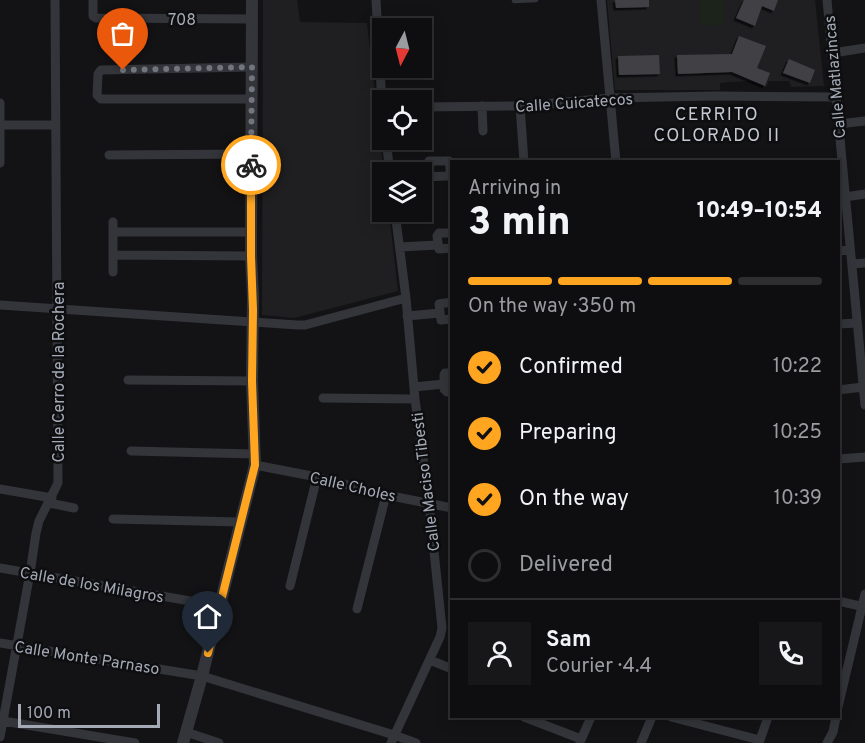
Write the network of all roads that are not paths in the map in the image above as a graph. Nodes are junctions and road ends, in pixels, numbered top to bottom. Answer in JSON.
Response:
{"nodes":[{"id":1,"x":55,"y":0,"type":"edge"},
{"id":2,"x":93,"y":0,"type":"edge"},
{"id":3,"x":252,"y":0,"type":"edge"},
{"id":4,"x":376,"y":0,"type":"edge"},
{"id":5,"x":536,"y":0,"type":"edge"},
{"id":6,"x":601,"y":0,"type":"edge"},
{"id":7,"x":827,"y":0,"type":"edge"},
{"id":8,"x":514,"y":2,"type":"dead end"},
{"id":9,"x":252,"y":19,"type":"junction"},
{"id":10,"x":865,"y":48,"type":"edge"},
{"id":11,"x":833,"y":53,"type":"junction"},
{"id":12,"x":252,"y":67,"type":"junction"},
{"id":13,"x":381,"y":90,"type":"edge"},
{"id":14,"x":835,"y":97,"type":"junction"},
{"id":15,"x":610,"y":98,"type":"junction"},
{"id":16,"x":252,"y":99,"type":"junction"},
{"id":17,"x":0,"y":103,"type":"edge"},
{"id":18,"x":483,"y":106,"type":"junction"},
{"id":19,"x":520,"y":106,"type":"junction"},
{"id":20,"x":432,"y":107,"type":"edge"},
{"id":21,"x":865,"y":121,"type":"edge"},
{"id":22,"x":838,"y":124,"type":"junction"},
{"id":23,"x":0,"y":125,"type":"edge"},
{"id":24,"x":55,"y":125,"type":"junction"},
{"id":25,"x":483,"y":131,"type":"dead end"},
{"id":26,"x":251,"y":154,"type":"junction"},
{"id":27,"x":110,"y":155,"type":"dead end"},
{"id":28,"x":524,"y":160,"type":"edge"},
{"id":29,"x":616,"y":160,"type":"edge"},
{"id":30,"x":840,"y":160,"type":"edge"},
{"id":31,"x":0,"y":163,"type":"edge"},
{"id":32,"x":840,"y":163,"type":"edge"},
{"id":33,"x":841,"y":183,"type":"edge"},
{"id":34,"x":865,"y":194,"type":"edge"},
{"id":35,"x":845,"y":197,"type":"junction"},
{"id":36,"x":396,"y":222,"type":"edge"},
{"id":37,"x":251,"y":232,"type":"junction"},
{"id":38,"x":450,"y":233,"type":"edge"},
{"id":39,"x":437,"y":244,"type":"junction"},
{"id":40,"x":400,"y":247,"type":"junction"},
{"id":41,"x":450,"y":248,"type":"edge"},
{"id":42,"x":850,"y":250,"type":"junction"},
{"id":43,"x":840,"y":251,"type":"edge"},
{"id":44,"x":113,"y":255,"type":"junction"},
{"id":45,"x":251,"y":256,"type":"junction"},
{"id":46,"x":865,"y":263,"type":"edge"},
{"id":47,"x":852,"y":264,"type":"junction"},
{"id":48,"x":113,"y":272,"type":"dead end"},
{"id":49,"x":406,"y":298,"type":"junction"},
{"id":50,"x":450,"y":302,"type":"edge"},
{"id":51,"x":0,"y":305,"type":"edge"},
{"id":52,"x":57,"y":310,"type":"junction"},
{"id":53,"x":440,"y":313,"type":"junction"},
{"id":54,"x":407,"y":316,"type":"junction"},
{"id":55,"x":450,"y":319,"type":"edge"},
{"id":56,"x":254,"y":323,"type":"junction"},
{"id":57,"x":857,"y":323,"type":"junction"},
{"id":58,"x":840,"y":324,"type":"edge"},
{"id":59,"x":862,"y":336,"type":"edge"},
{"id":60,"x":450,"y":374,"type":"edge"},
{"id":61,"x":128,"y":380,"type":"dead end"},
{"id":62,"x":252,"y":381,"type":"junction"},
{"id":63,"x":444,"y":384,"type":"junction"},
{"id":64,"x":414,"y":387,"type":"junction"},
{"id":65,"x":863,"y":387,"type":"junction"},
{"id":66,"x":840,"y":390,"type":"edge"},
{"id":67,"x":450,"y":392,"type":"edge"},
{"id":68,"x":323,"y":398,"type":"dead end"},
{"id":69,"x":415,"y":399,"type":"junction"},
{"id":70,"x":865,"y":403,"type":"edge"},
{"id":71,"x":131,"y":451,"type":"dead end"},
{"id":72,"x":865,"y":457,"type":"edge"},
{"id":73,"x":255,"y":459,"type":"junction"},
{"id":74,"x":840,"y":459,"type":"edge"},
{"id":75,"x":317,"y":477,"type":"junction"},
{"id":76,"x":0,"y":489,"type":"edge"},
{"id":77,"x":386,"y":495,"type":"junction"},
{"id":78,"x":50,"y":500,"type":"junction"},
{"id":79,"x":429,"y":503,"type":"junction"},
{"id":80,"x":74,"y":508,"type":"dead end"},
{"id":81,"x":450,"y":508,"type":"edge"},
{"id":82,"x":113,"y":519,"type":"dead end"},
{"id":83,"x":241,"y":522,"type":"junction"},
{"id":84,"x":0,"y":567,"type":"edge"},
{"id":85,"x":30,"y":573,"type":"junction"},
{"id":86,"x":290,"y":586,"type":"dead end"},
{"id":87,"x":865,"y":594,"type":"edge"},
{"id":88,"x":840,"y":601,"type":"edge"},
{"id":89,"x":219,"y":606,"type":"junction"},
{"id":90,"x":864,"y":607,"type":"edge"},
{"id":91,"x":357,"y":609,"type":"dead end"},
{"id":92,"x":0,"y":643,"type":"edge"},
{"id":93,"x":17,"y":646,"type":"junction"},
{"id":94,"x":430,"y":660,"type":"junction"},
{"id":95,"x":450,"y":668,"type":"edge"},
{"id":96,"x":202,"y":676,"type":"junction"},
{"id":97,"x":840,"y":699,"type":"edge"},
{"id":98,"x":526,"y":718,"type":"edge"},
{"id":99,"x":591,"y":718,"type":"edge"},
{"id":100,"x":652,"y":718,"type":"edge"},
{"id":101,"x":674,"y":718,"type":"edge"},
{"id":102,"x":836,"y":718,"type":"edge"},
{"id":103,"x":2,"y":719,"type":"edge"},
{"id":104,"x":767,"y":720,"type":"dead end"},
{"id":105,"x":0,"y":737,"type":"edge"},
{"id":106,"x":185,"y":737,"type":"edge"},
{"id":107,"x":392,"y":739,"type":"edge"},
{"id":108,"x":581,"y":741,"type":"edge"},
{"id":109,"x":759,"y":741,"type":"edge"},
{"id":110,"x":135,"y":743,"type":"edge"},
{"id":111,"x":219,"y":743,"type":"edge"},
{"id":112,"x":416,"y":743,"type":"edge"},
{"id":113,"x":641,"y":743,"type":"edge"},
{"id":114,"x":827,"y":743,"type":"edge"}],
"edges":[{"from":1,"to":24,"type":"street","name":"Calle Cerro de la Rochera"},
{"from":2,"to":9,"type":"street","name":"708"},
{"from":3,"to":9,"type":"street"},
{"from":4,"to":13,"type":"street"},
{"from":5,"to":8,"type":"lane"},
{"from":6,"to":15,"type":"street"},
{"from":7,"to":11,"type":"street","name":"Calle Matlazincas"},
{"from":9,"to":12,"type":"street"},
{"from":10,"to":11,"type":"street"},
{"from":11,"to":14,"type":"street","name":"Calle Matlazincas"},
{"from":12,"to":16,"type":"street"},
{"from":12,"to":16,"type":"street"},
{"from":14,"to":15,"type":"street","name":"Calle Cuicatecos"},
{"from":14,"to":22,"type":"street","name":"Calle Matlazincas"},
{"from":15,"to":19,"type":"street","name":"Calle Cuicatecos"},
{"from":15,"to":29,"type":"street"},
{"from":16,"to":26,"type":"street"},
{"from":17,"to":23,"type":"street"},
{"from":18,"to":19,"type":"street","name":"Calle Cuicatecos"},
{"from":18,"to":20,"type":"street","name":"Calle Cuicatecos"},
{"from":18,"to":25,"type":"street"},
{"from":19,"to":28,"type":"street"},
{"from":21,"to":22,"type":"street"},
{"from":22,"to":30,"type":"street","name":"Calle Matlazincas"},
{"from":23,"to":24,"type":"street"},
{"from":23,"to":31,"type":"street"},
{"from":24,"to":52,"type":"street","name":"Calle Cerro de la Rochera"},
{"from":26,"to":27,"type":"street"},
{"from":26,"to":37,"type":"street"},
{"from":32,"to":33,"type":"street","name":"Calle Matlazincas"},
{"from":33,"to":35,"type":"street","name":"Calle Matlazincas"},
{"from":34,"to":35,"type":"street"},
{"from":35,"to":42,"type":"street","name":"Calle Matlazincas"},
{"from":36,"to":40,"type":"street","name":"Calle Maciso Tibesti"},
{"from":37,"to":44,"type":"street"},
{"from":37,"to":45,"type":"street"},
{"from":38,"to":39,"type":"street"},
{"from":39,"to":40,"type":"street"},
{"from":39,"to":41,"type":"street"},
{"from":40,"to":49,"type":"street","name":"Calle Maciso Tibesti"},
{"from":42,"to":43,"type":"street"},
{"from":42,"to":47,"type":"street","name":"Calle Matlazincas"},
{"from":44,"to":45,"type":"street"},
{"from":44,"to":48,"type":"street"},
{"from":45,"to":56,"type":"street"},
{"from":46,"to":47,"type":"street"},
{"from":47,"to":57,"type":"street","name":"Calle Matlazincas"},
{"from":49,"to":54,"type":"street","name":"Calle Maciso Tibesti"},
{"from":49,"to":56,"type":"street"},
{"from":50,"to":53,"type":"street"},
{"from":51,"to":52,"type":"street"},
{"from":52,"to":56,"type":"street"},
{"from":52,"to":78,"type":"street","name":"Calle Cerro de la Rochera"},
{"from":53,"to":54,"type":"street"},
{"from":53,"to":55,"type":"street"},
{"from":54,"to":64,"type":"street","name":"Calle Maciso Tibesti"},
{"from":56,"to":62,"type":"street"},
{"from":57,"to":58,"type":"street"},
{"from":57,"to":59,"type":"street","name":"Calle Matlazincas"},
{"from":59,"to":65,"type":"street","name":"Calle Matlazincas"},
{"from":60,"to":63,"type":"street"},
{"from":61,"to":62,"type":"street"},
{"from":62,"to":73,"type":"street"},
{"from":63,"to":64,"type":"street"},
{"from":63,"to":67,"type":"street"},
{"from":64,"to":69,"type":"street","name":"Calle Maciso Tibesti"},
{"from":65,"to":66,"type":"street"},
{"from":65,"to":70,"type":"street","name":"Calle Matlazincas"},
{"from":68,"to":69,"type":"street"},
{"from":69,"to":79,"type":"street","name":"Calle Maciso Tibesti"},
{"from":71,"to":73,"type":"street","name":"Calle Choles"},
{"from":72,"to":74,"type":"street"},
{"from":73,"to":75,"type":"street","name":"Calle Choles"},
{"from":73,"to":83,"type":"street"},
{"from":75,"to":77,"type":"street","name":"Calle Choles"},
{"from":75,"to":86,"type":"street"},
{"from":76,"to":78,"type":"street"},
{"from":77,"to":79,"type":"street","name":"Calle Choles"},
{"from":77,"to":91,"type":"street"},
{"from":78,"to":80,"type":"street"},
{"from":78,"to":85,"type":"street","name":"Calle Cerro de la Rochera"},
{"from":79,"to":81,"type":"street","name":"Calle Choles"},
{"from":79,"to":94,"type":"street","name":"Calle Maciso Tibesti"},
{"from":82,"to":83,"type":"street"},
{"from":83,"to":89,"type":"street"},
{"from":84,"to":85,"type":"street","name":"Calle de los Milagros"},
{"from":85,"to":89,"type":"street","name":"Calle de los Milagros"},
{"from":85,"to":93,"type":"street","name":"Calle Cerro de la Rochera"},
{"from":87,"to":90,"type":"street"},
{"from":88,"to":90,"type":"street"},
{"from":89,"to":96,"type":"street"},
{"from":90,"to":97,"type":"street"},
{"from":92,"to":93,"type":"street","name":"Calle Monte Parnaso"},
{"from":93,"to":96,"type":"street","name":"Calle Monte Parnaso"},
{"from":93,"to":103,"type":"street","name":"Calle Cerro de la Rochera"},
{"from":94,"to":95,"type":"street"},
{"from":94,"to":107,"type":"street","name":"Calle Maciso Tibesti"},
{"from":96,"to":106,"type":"street"},
{"from":96,"to":107,"type":"street","name":"Calle Monte Parnaso"},
{"from":98,"to":108,"type":"street"},
{"from":99,"to":108,"type":"street"},
{"from":100,"to":113,"type":"street"},
{"from":101,"to":109,"type":"street"},
{"from":102,"to":114,"type":"street"},
{"from":103,"to":105,"type":"street","name":"Calle Cerro de la Rochera"},
{"from":103,"to":110,"type":"street"},
{"from":104,"to":109,"type":"street"},
{"from":106,"to":111,"type":"street"},
{"from":107,"to":112,"type":"street","name":"Calle Monte Parnaso"}]}
